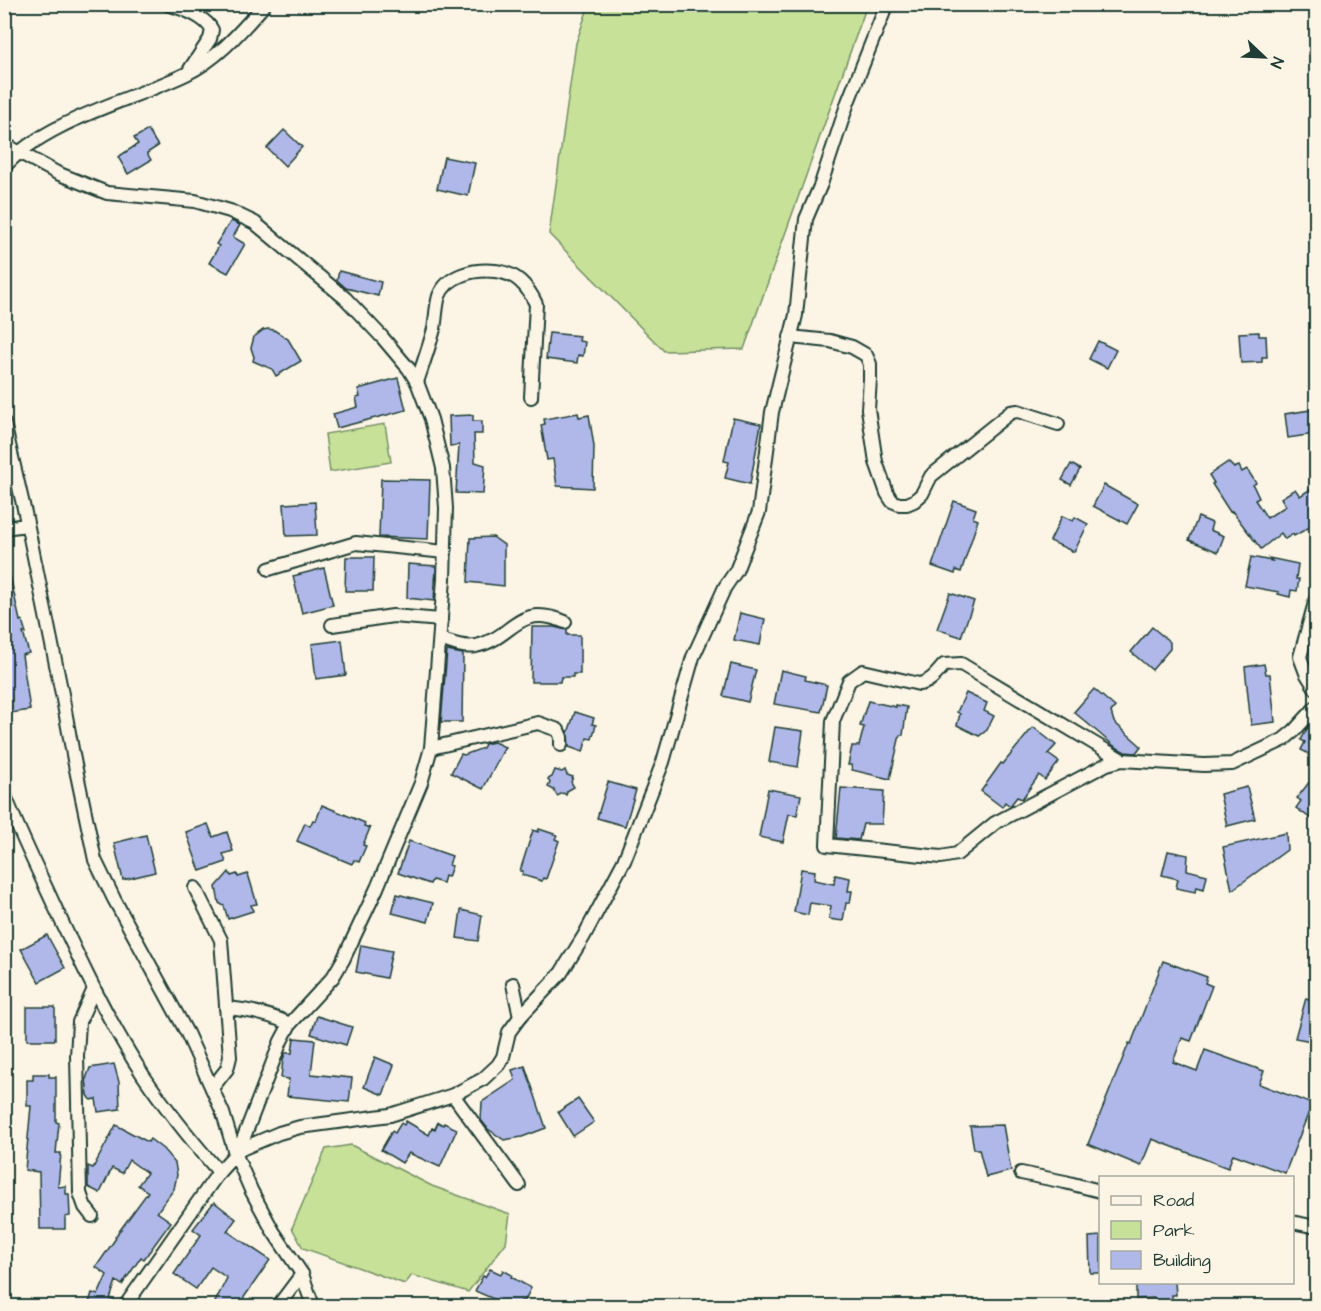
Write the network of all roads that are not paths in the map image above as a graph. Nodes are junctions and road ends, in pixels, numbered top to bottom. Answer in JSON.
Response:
{"nodes":[{"id":1,"x":167,"y":4,"type":"edge"},
{"id":2,"x":265,"y":4,"type":"edge"},
{"id":3,"x":887,"y":4,"type":"edge"},
{"id":4,"x":188,"y":73,"type":"junction"},
{"id":5,"x":4,"y":144,"type":"edge"},
{"id":6,"x":18,"y":152,"type":"junction"},
{"id":7,"x":4,"y":167,"type":"edge"},
{"id":8,"x":790,"y":337,"type":"junction"},
{"id":9,"x":417,"y":382,"type":"junction"},
{"id":10,"x":531,"y":397,"type":"dead end"},
{"id":11,"x":4,"y":423,"type":"edge"},
{"id":12,"x":1058,"y":424,"type":"dead end"},
{"id":13,"x":27,"y":525,"type":"junction"},
{"id":14,"x":4,"y":528,"type":"edge"},
{"id":15,"x":445,"y":552,"type":"junction"},
{"id":16,"x":269,"y":569,"type":"dead end"},
{"id":17,"x":1317,"y":599,"type":"edge"},
{"id":18,"x":441,"y":620,"type":"junction"},
{"id":19,"x":566,"y":622,"type":"dead end"},
{"id":20,"x":332,"y":625,"type":"dead end"},
{"id":21,"x":440,"y":639,"type":"junction"},
{"id":22,"x":1317,"y":689,"type":"edge"},
{"id":23,"x":1317,"y":707,"type":"edge"},
{"id":24,"x":561,"y":744,"type":"dead end"},
{"id":25,"x":431,"y":748,"type":"junction"},
{"id":26,"x":1122,"y":760,"type":"junction"},
{"id":27,"x":4,"y":793,"type":"edge"},
{"id":28,"x":195,"y":888,"type":"dead end"},
{"id":29,"x":513,"y":984,"type":"dead end"},
{"id":30,"x":94,"y":989,"type":"junction"},
{"id":31,"x":226,"y":1008,"type":"junction"},
{"id":32,"x":520,"y":1017,"type":"junction"},
{"id":33,"x":290,"y":1024,"type":"junction"},
{"id":34,"x":212,"y":1088,"type":"junction"},
{"id":35,"x":453,"y":1095,"type":"junction"},
{"id":36,"x":237,"y":1151,"type":"junction"},
{"id":37,"x":219,"y":1172,"type":"junction"},
{"id":38,"x":1021,"y":1173,"type":"dead end"},
{"id":39,"x":519,"y":1185,"type":"dead end"},
{"id":40,"x":1099,"y":1190,"type":"edge"},
{"id":41,"x":92,"y":1216,"type":"dead end"},
{"id":42,"x":1294,"y":1222,"type":"edge"},
{"id":43,"x":1317,"y":1227,"type":"edge"},
{"id":44,"x":302,"y":1274,"type":"junction"},
{"id":45,"x":125,"y":1306,"type":"edge"},
{"id":46,"x":278,"y":1306,"type":"edge"},
{"id":47,"x":314,"y":1306,"type":"edge"}],
"edges":[{"from":1,"to":4,"type":"street"},
{"from":2,"to":4,"type":"street"},
{"from":3,"to":8,"type":"street"},
{"from":4,"to":6,"type":"street"},
{"from":5,"to":6,"type":"street"},
{"from":6,"to":7,"type":"street"},
{"from":6,"to":9,"type":"street"},
{"from":8,"to":12,"type":"street"},
{"from":8,"to":32,"type":"street"},
{"from":9,"to":10,"type":"street"},
{"from":9,"to":15,"type":"street"},
{"from":11,"to":13,"type":"street"},
{"from":13,"to":14,"type":"street"},
{"from":13,"to":34,"type":"street"},
{"from":15,"to":16,"type":"street"},
{"from":15,"to":18,"type":"street"},
{"from":17,"to":22,"type":"street"},
{"from":18,"to":20,"type":"street"},
{"from":18,"to":21,"type":"street"},
{"from":19,"to":21,"type":"street"},
{"from":21,"to":25,"type":"street"},
{"from":23,"to":26,"type":"street"},
{"from":24,"to":25,"type":"street"},
{"from":25,"to":33,"type":"street"},
{"from":26,"to":26,"type":"street"},
{"from":27,"to":30,"type":"street"},
{"from":28,"to":31,"type":"street"},
{"from":29,"to":32,"type":"street"},
{"from":30,"to":37,"type":"street"},
{"from":30,"to":41,"type":"street"},
{"from":31,"to":33,"type":"street"},
{"from":31,"to":34,"type":"street"},
{"from":32,"to":35,"type":"street"},
{"from":33,"to":36,"type":"street"},
{"from":34,"to":36,"type":"street"},
{"from":35,"to":36,"type":"street"},
{"from":35,"to":39,"type":"street"},
{"from":36,"to":37,"type":"street"},
{"from":36,"to":44,"type":"street"},
{"from":37,"to":45,"type":"street"},
{"from":38,"to":40,"type":"street"},
{"from":42,"to":43,"type":"street"},
{"from":44,"to":46,"type":"street"},
{"from":44,"to":47,"type":"street"}]}
